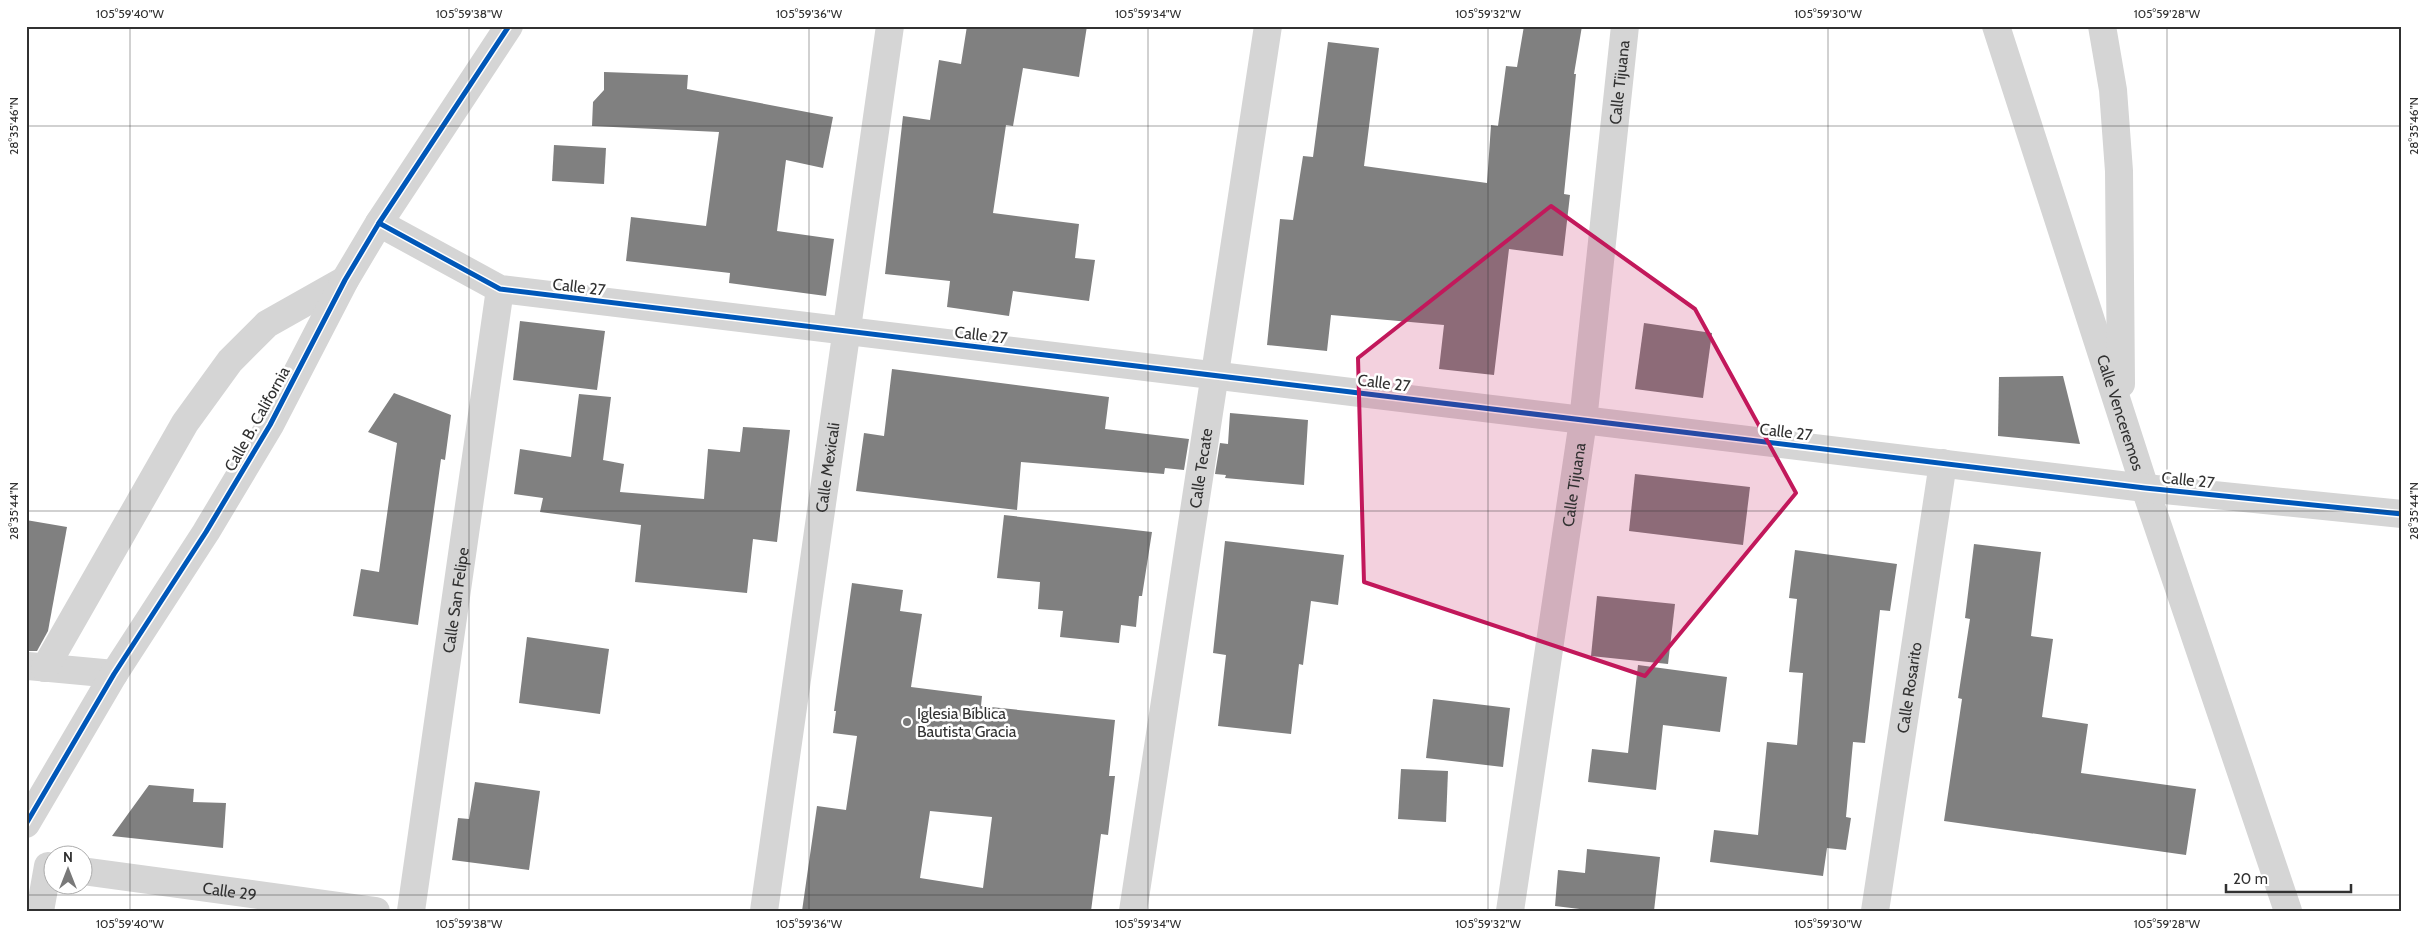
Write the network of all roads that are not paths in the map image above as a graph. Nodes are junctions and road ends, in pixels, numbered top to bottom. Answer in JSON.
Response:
{"nodes":[{"id":1,"x":509,"y":26,"type":"edge"},
{"id":2,"x":890,"y":26,"type":"edge"},
{"id":3,"x":1268,"y":26,"type":"edge"},
{"id":4,"x":1625,"y":26,"type":"edge"},
{"id":5,"x":1996,"y":26,"type":"edge"},
{"id":6,"x":2102,"y":26,"type":"edge"},
{"id":7,"x":379,"y":223,"type":"junction"},
{"id":8,"x":345,"y":280,"type":"junction"},
{"id":9,"x":500,"y":290,"type":"junction"},
{"id":10,"x":848,"y":332,"type":"junction"},
{"id":11,"x":1214,"y":375,"type":"junction"},
{"id":12,"x":2121,"y":409,"type":"junction"},
{"id":13,"x":1584,"y":421,"type":"junction"},
{"id":14,"x":1944,"y":463,"type":"junction"},
{"id":15,"x":2145,"y":488,"type":"junction"},
{"id":16,"x":2402,"y":514,"type":"edge"},
{"id":17,"x":35,"y":666,"type":"edge"},
{"id":18,"x":114,"y":674,"type":"junction"},
{"id":19,"x":26,"y":824,"type":"edge"},
{"id":20,"x":42,"y":866,"type":"edge"},
{"id":21,"x":92,"y":872,"type":"edge"},
{"id":22,"x":40,"y":911,"type":"edge"},
{"id":23,"x":376,"y":911,"type":"edge"},
{"id":24,"x":411,"y":911,"type":"edge"},
{"id":25,"x":764,"y":911,"type":"edge"},
{"id":26,"x":1133,"y":911,"type":"edge"},
{"id":27,"x":1510,"y":911,"type":"edge"},
{"id":28,"x":1875,"y":911,"type":"edge"},
{"id":29,"x":2288,"y":911,"type":"edge"}],
"edges":[{"from":1,"to":7,"type":"street","name":"Calle B. California"},
{"from":2,"to":10,"type":"street","name":"Calle Mexicali"},
{"from":3,"to":11,"type":"street","name":"Calle Tecate"},
{"from":4,"to":13,"type":"street","name":"Calle Tijuana"},
{"from":5,"to":12,"type":"street","name":"Calle Venceremos"},
{"from":6,"to":12,"type":"street"},
{"from":7,"to":8,"type":"street","name":"Calle B. California"},
{"from":7,"to":9,"type":"street","name":"Calle 27"},
{"from":8,"to":17,"type":"street"},
{"from":8,"to":18,"type":"street","name":"Calle B. California"},
{"from":9,"to":10,"type":"street","name":"Calle 27"},
{"from":9,"to":24,"type":"street","name":"Calle San Felipe"},
{"from":10,"to":11,"type":"street","name":"Calle 27"},
{"from":10,"to":25,"type":"street","name":"Calle Mexicali"},
{"from":11,"to":13,"type":"street","name":"Calle 27"},
{"from":11,"to":26,"type":"street","name":"Calle Tecate"},
{"from":12,"to":15,"type":"street","name":"Calle Venceremos"},
{"from":13,"to":14,"type":"street","name":"Calle 27"},
{"from":13,"to":27,"type":"street","name":"Calle Tijuana"},
{"from":14,"to":15,"type":"street","name":"Calle 27"},
{"from":14,"to":28,"type":"street","name":"Calle Rosarito"},
{"from":15,"to":16,"type":"street","name":"Calle 27"},
{"from":15,"to":29,"type":"street","name":"Calle Venceremos"},
{"from":17,"to":18,"type":"street"},
{"from":18,"to":19,"type":"street","name":"Calle B. California"},
{"from":20,"to":22,"type":"street"},
{"from":21,"to":23,"type":"street","name":"Calle 29"}]}
